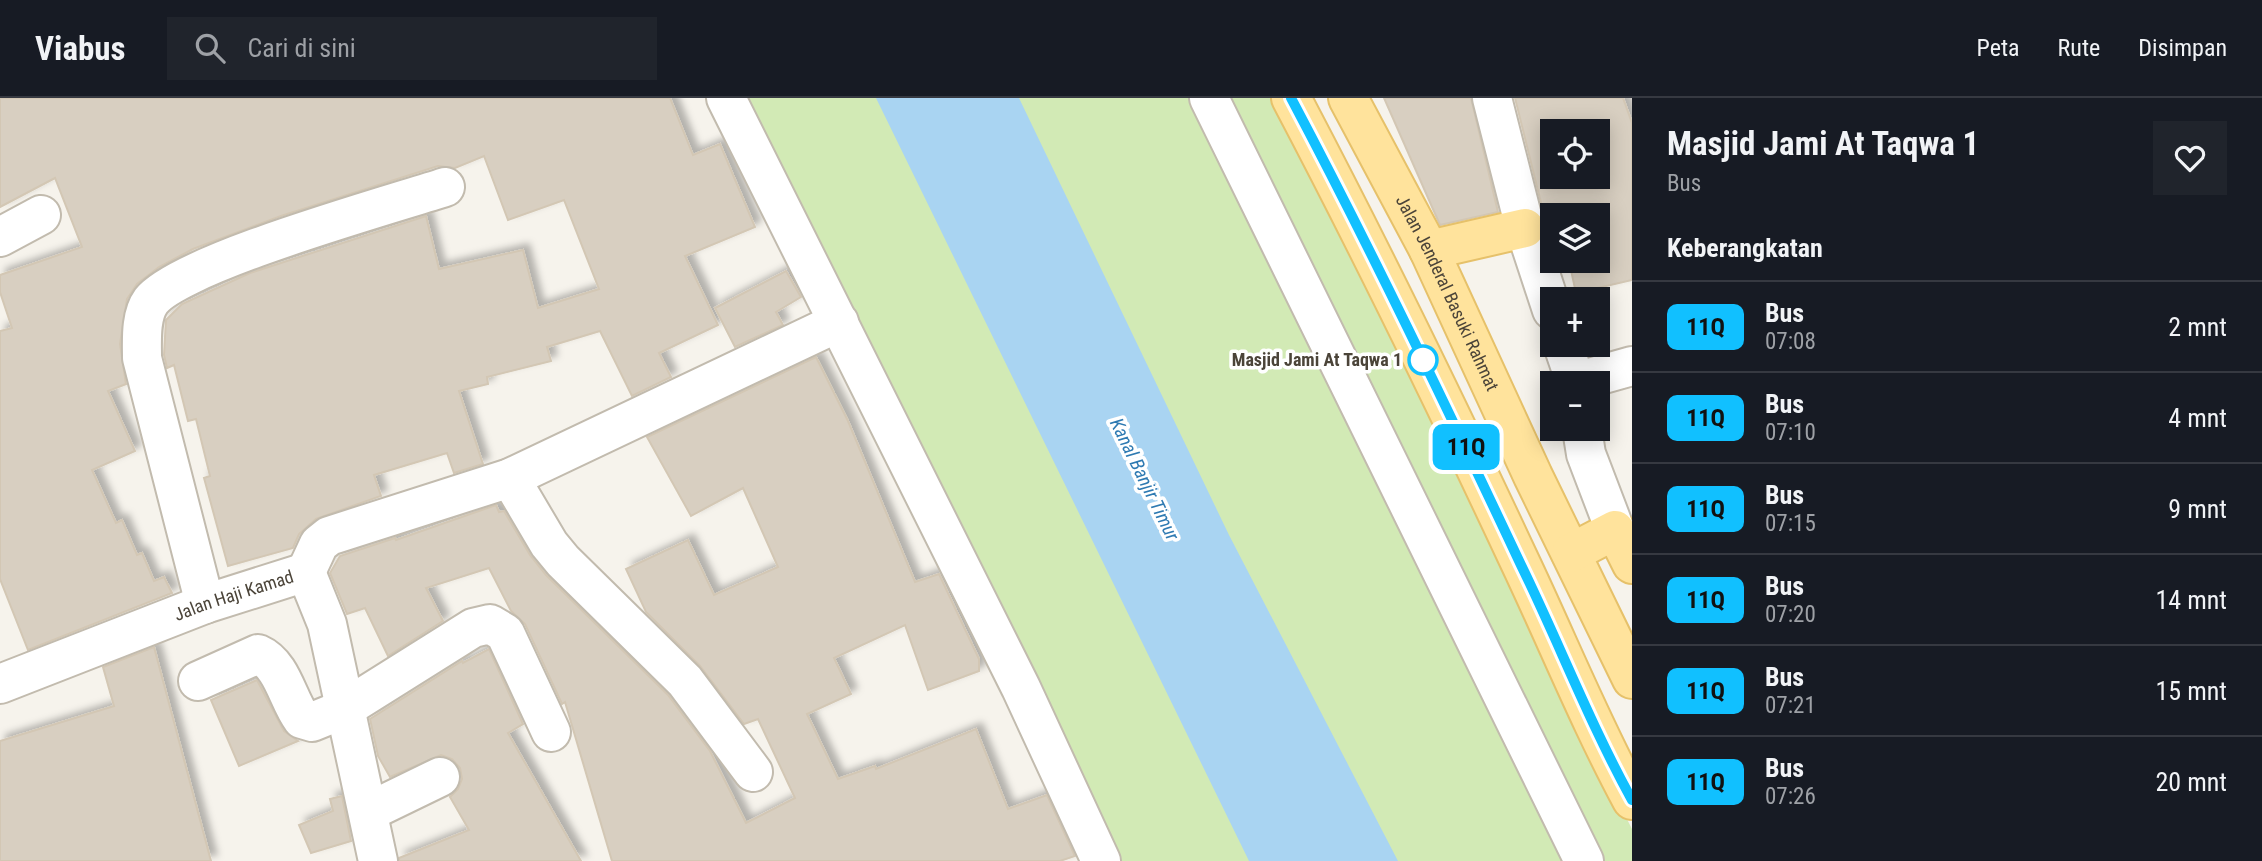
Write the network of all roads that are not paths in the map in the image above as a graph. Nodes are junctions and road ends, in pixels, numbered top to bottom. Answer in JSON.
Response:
{"nodes":[{"id":1,"x":726,"y":98,"type":"edge"},
{"id":2,"x":1209,"y":98,"type":"edge"},
{"id":3,"x":1291,"y":98,"type":"edge"},
{"id":4,"x":1348,"y":98,"type":"edge"},
{"id":5,"x":1492,"y":98,"type":"edge"},
{"id":6,"x":445,"y":187,"type":"dead end"},
{"id":7,"x":41,"y":215,"type":"dead end"},
{"id":8,"x":1525,"y":228,"type":"junction"},
{"id":9,"x":0,"y":237,"type":"edge"},
{"id":10,"x":1429,"y":250,"type":"junction"},
{"id":11,"x":1544,"y":287,"type":"edge"},
{"id":12,"x":839,"y":322,"type":"junction"},
{"id":13,"x":1632,"y":366,"type":"edge"},
{"id":14,"x":1610,"y":373,"type":"edge"},
{"id":15,"x":1584,"y":441,"type":"edge"},
{"id":16,"x":510,"y":478,"type":"junction"},
{"id":17,"x":1615,"y":530,"type":"junction"},
{"id":18,"x":1571,"y":553,"type":"junction"},
{"id":19,"x":1632,"y":565,"type":"edge"},
{"id":20,"x":306,"y":572,"type":"junction"},
{"id":21,"x":1533,"y":589,"type":"junction"},
{"id":22,"x":205,"y":604,"type":"junction"},
{"id":23,"x":1632,"y":679,"type":"edge"},
{"id":24,"x":198,"y":681,"type":"dead end"},
{"id":25,"x":0,"y":684,"type":"edge"},
{"id":26,"x":344,"y":709,"type":"junction"},
{"id":27,"x":551,"y":732,"type":"dead end"},
{"id":28,"x":753,"y":772,"type":"dead end"},
{"id":29,"x":440,"y":777,"type":"dead end"},
{"id":30,"x":1632,"y":800,"type":"edge"},
{"id":31,"x":370,"y":811,"type":"junction"},
{"id":32,"x":1632,"y":829,"type":"edge"},
{"id":33,"x":378,"y":861,"type":"edge"},
{"id":34,"x":1101,"y":861,"type":"edge"},
{"id":35,"x":1584,"y":861,"type":"edge"}],
"edges":[{"from":1,"to":12,"type":"street"},
{"from":2,"to":35,"type":"street"},
{"from":3,"to":21,"type":"main road"},
{"from":4,"to":10,"type":"main road","name":"Jalan Jenderal Basuki Rahmat"},
{"from":5,"to":8,"type":"street"},
{"from":6,"to":22,"type":"street"},
{"from":7,"to":9,"type":"street"},
{"from":8,"to":10,"type":"main road"},
{"from":8,"to":11,"type":"street"},
{"from":10,"to":18,"type":"main road","name":"Jalan Jenderal Basuki Rahmat"},
{"from":12,"to":16,"type":"street"},
{"from":12,"to":34,"type":"street"},
{"from":13,"to":14,"type":"street"},
{"from":15,"to":17,"type":"street"},
{"from":16,"to":20,"type":"street"},
{"from":16,"to":28,"type":"street"},
{"from":17,"to":18,"type":"main road"},
{"from":17,"to":19,"type":"main road"},
{"from":18,"to":23,"type":"main road","name":"Jalan Jenderal Basuki Rahmat"},
{"from":20,"to":22,"type":"street","name":"Jalan Haji Kamad"},
{"from":20,"to":26,"type":"street","name":"Jalan Haji Kamad"},
{"from":21,"to":30,"type":"main road"},
{"from":21,"to":32,"type":"main road"},
{"from":22,"to":25,"type":"street","name":"Jalan Haji Kamad"},
{"from":24,"to":26,"type":"street"},
{"from":26,"to":27,"type":"street"},
{"from":26,"to":31,"type":"street","name":"Jalan Haji Kamad"},
{"from":29,"to":31,"type":"street"},
{"from":31,"to":33,"type":"street","name":"Jalan Haji Kamad"}]}
